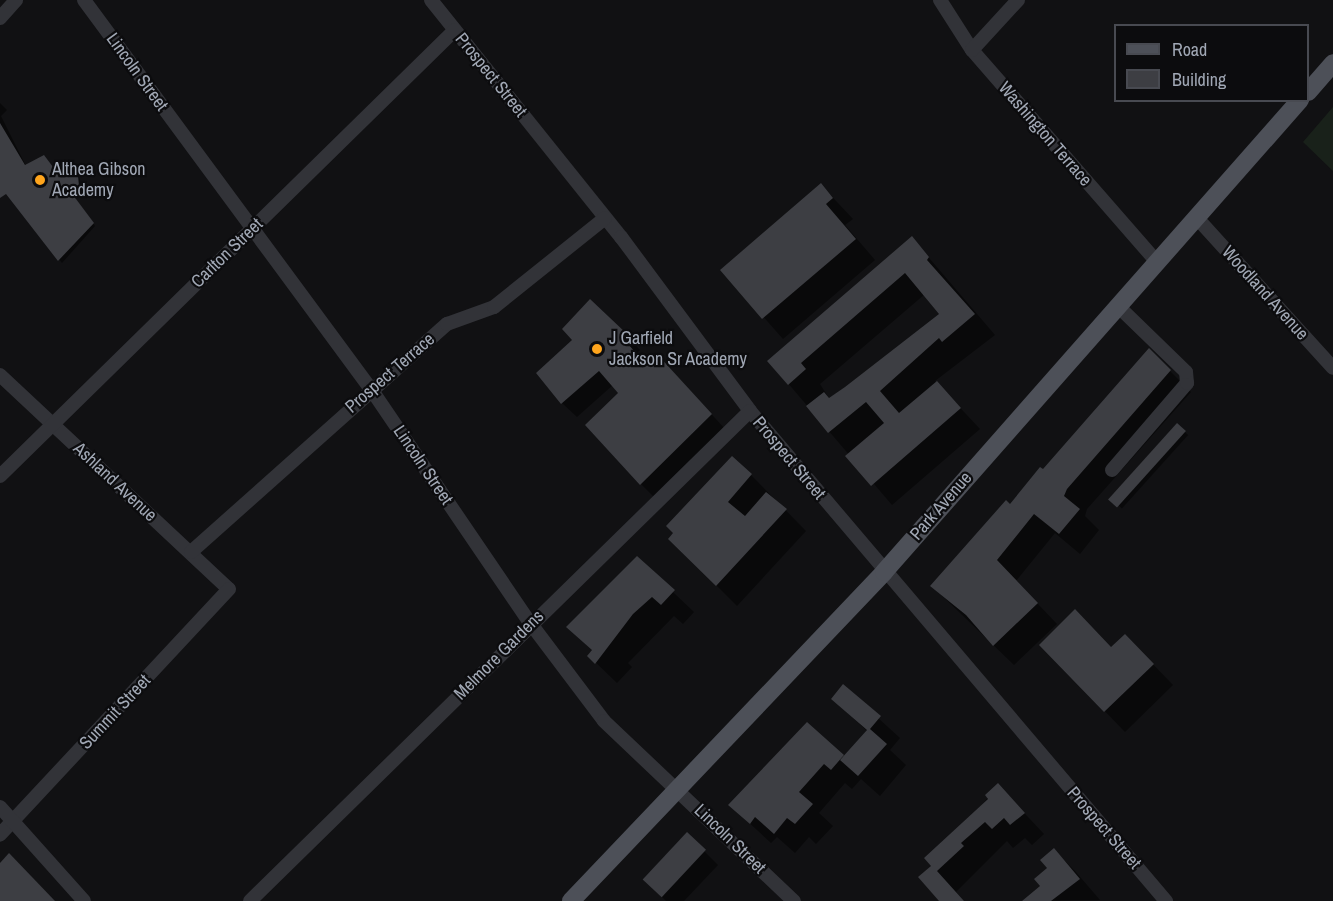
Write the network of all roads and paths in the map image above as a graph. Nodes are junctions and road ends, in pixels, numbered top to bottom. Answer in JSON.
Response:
{"nodes":[{"id":1,"x":16,"y":0,"type":"edge"},
{"id":2,"x":84,"y":0,"type":"edge"},
{"id":3,"x":431,"y":0,"type":"edge"},
{"id":4,"x":940,"y":0,"type":"edge"},
{"id":5,"x":1018,"y":0,"type":"edge"},
{"id":6,"x":0,"y":18,"type":"edge"},
{"id":7,"x":455,"y":30,"type":"junction"},
{"id":8,"x":972,"y":50,"type":"junction"},
{"id":9,"x":1333,"y":63,"type":"edge"},
{"id":10,"x":1309,"y":91,"type":"edge"},
{"id":11,"x":1298,"y":102,"type":"edge"},
{"id":12,"x":605,"y":218,"type":"junction"},
{"id":13,"x":1197,"y":218,"type":"junction"},
{"id":14,"x":252,"y":229,"type":"junction"},
{"id":15,"x":1156,"y":262,"type":"junction"},
{"id":16,"x":1118,"y":306,"type":"junction"},
{"id":17,"x":1333,"y":368,"type":"edge"},
{"id":18,"x":0,"y":375,"type":"edge"},
{"id":19,"x":371,"y":389,"type":"junction"},
{"id":20,"x":750,"y":411,"type":"junction"},
{"id":21,"x":53,"y":424,"type":"junction"},
{"id":22,"x":1112,"y":470,"type":"dead end"},
{"id":23,"x":0,"y":476,"type":"edge"},
{"id":24,"x":191,"y":552,"type":"junction"},
{"id":25,"x":884,"y":572,"type":"junction"},
{"id":26,"x":229,"y":589,"type":"joint"},
{"id":27,"x":531,"y":624,"type":"junction"},
{"id":28,"x":678,"y":788,"type":"junction"},
{"id":29,"x":0,"y":807,"type":"edge"},
{"id":30,"x":13,"y":821,"type":"junction"},
{"id":31,"x":0,"y":835,"type":"edge"},
{"id":32,"x":84,"y":901,"type":"edge"},
{"id":33,"x":250,"y":901,"type":"edge"},
{"id":34,"x":571,"y":901,"type":"edge"},
{"id":35,"x":794,"y":901,"type":"edge"},
{"id":36,"x":1166,"y":901,"type":"edge"}],
"edges":[{"from":1,"to":6,"type":"street"},
{"from":2,"to":14,"type":"street","name":"Lincoln Street"},
{"from":3,"to":7,"type":"street","name":"Prospect Street"},
{"from":4,"to":8,"type":"street","name":"Washington Terrace"},
{"from":5,"to":8,"type":"street"},
{"from":7,"to":12,"type":"street","name":"Prospect Street"},
{"from":7,"to":14,"type":"street","name":"Carlton Street"},
{"from":8,"to":15,"type":"street","name":"Washington Terrace"},
{"from":9,"to":10,"type":"main road"},
{"from":11,"to":13,"type":"main road","name":"Park Avenue"},
{"from":12,"to":19,"type":"street","name":"Prospect Terrace"},
{"from":12,"to":20,"type":"street","name":"Prospect Street"},
{"from":13,"to":15,"type":"main road","name":"Park Avenue"},
{"from":13,"to":17,"type":"street","name":"Woodland Avenue"},
{"from":14,"to":19,"type":"street","name":"Lincoln Street"},
{"from":14,"to":21,"type":"street","name":"Carlton Street"},
{"from":15,"to":16,"type":"main road","name":"Park Avenue"},
{"from":16,"to":22,"type":"street"},
{"from":16,"to":25,"type":"main road","name":"Park Avenue"},
{"from":18,"to":21,"type":"street","name":"Ashland Avenue"},
{"from":19,"to":24,"type":"street","name":"Prospect Terrace"},
{"from":19,"to":27,"type":"street","name":"Lincoln Street"},
{"from":20,"to":25,"type":"street","name":"Prospect Street"},
{"from":20,"to":27,"type":"street","name":"Melmore Gardens"},
{"from":21,"to":23,"type":"street","name":"Carlton Street"},
{"from":21,"to":24,"type":"street","name":"Ashland Avenue"},
{"from":24,"to":26,"type":"street","name":"Ashland Avenue"},
{"from":25,"to":28,"type":"main road","name":"Park Avenue"},
{"from":25,"to":36,"type":"street","name":"Prospect Street"},
{"from":26,"to":30,"type":"street","name":"Summit Street"},
{"from":27,"to":28,"type":"street","name":"Lincoln Street"},
{"from":27,"to":33,"type":"street","name":"Melmore Gardens"},
{"from":28,"to":34,"type":"main road","name":"Park Avenue"},
{"from":28,"to":35,"type":"street","name":"Lincoln Street"},
{"from":29,"to":30,"type":"street"},
{"from":30,"to":31,"type":"street","name":"Summit Street"},
{"from":30,"to":32,"type":"street"}]}
